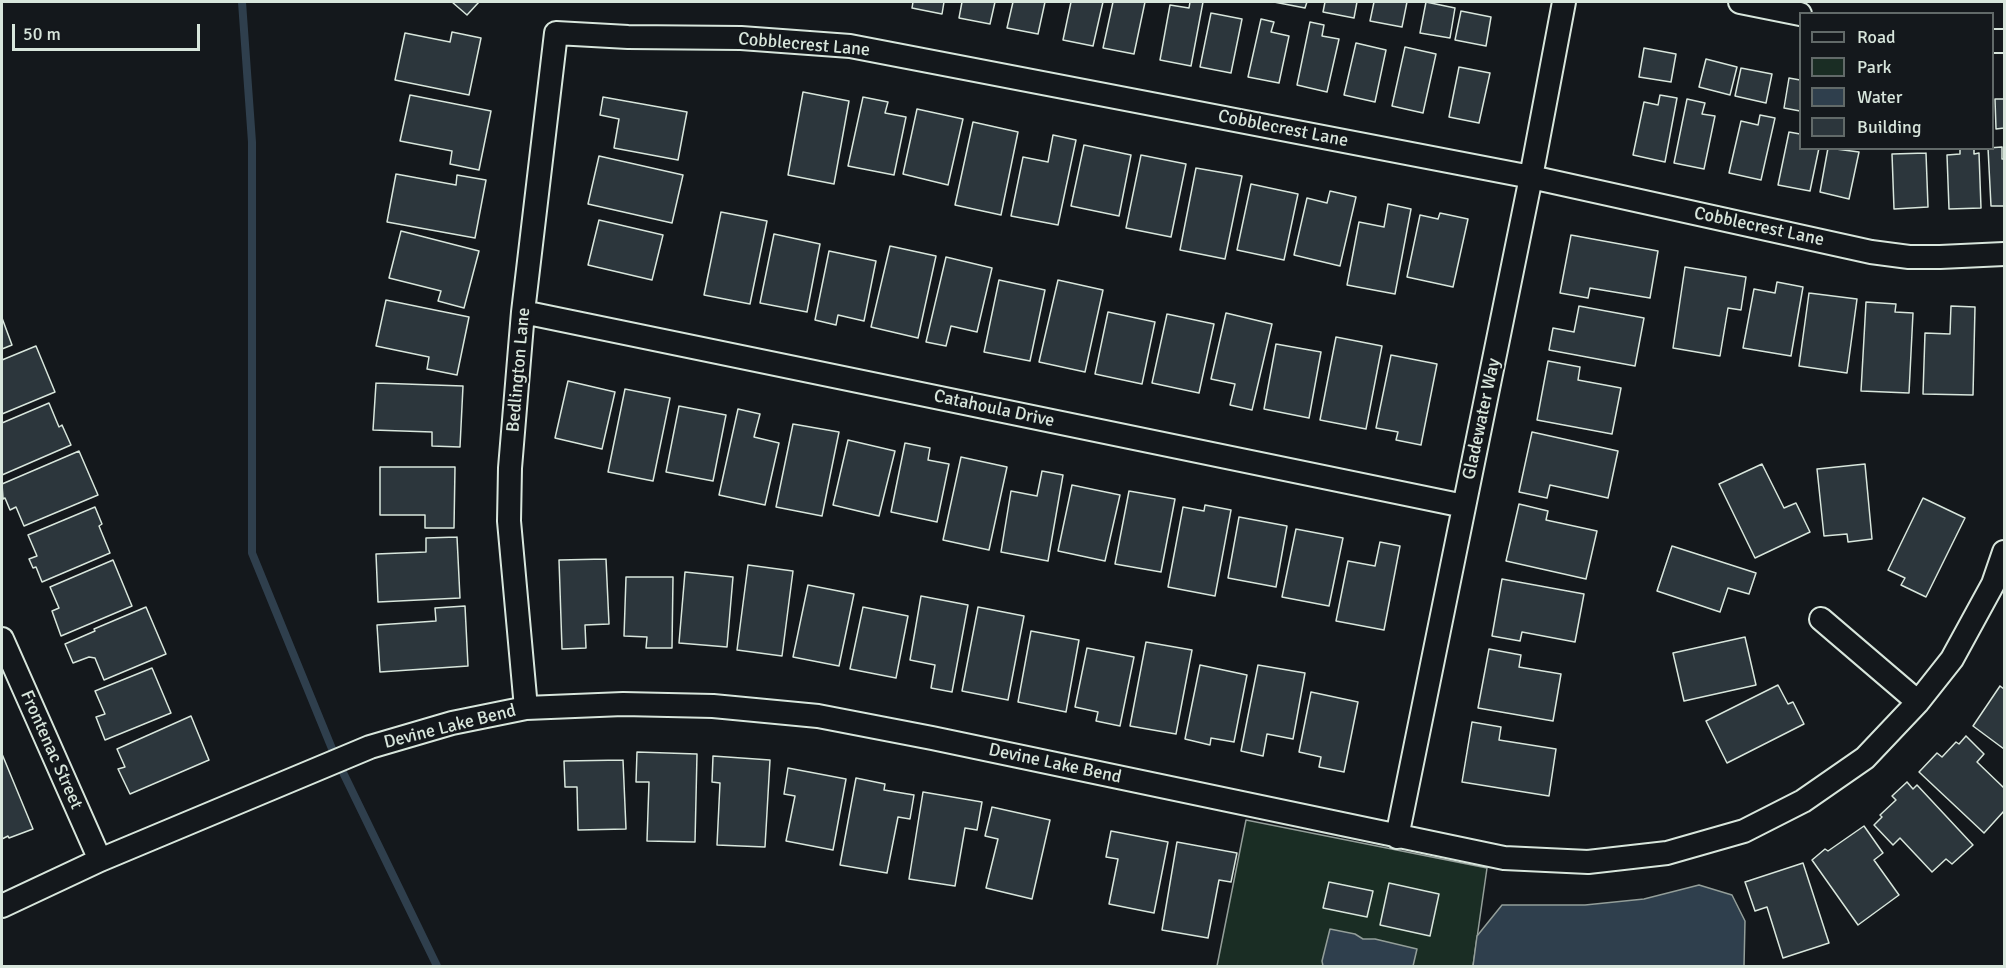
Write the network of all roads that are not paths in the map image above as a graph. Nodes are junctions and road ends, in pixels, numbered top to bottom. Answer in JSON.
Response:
{"nodes":[{"id":1,"x":1564,"y":2,"type":"edge"},
{"id":2,"x":1740,"y":2,"type":"edge"},
{"id":3,"x":1799,"y":14,"type":"edge"},
{"id":4,"x":556,"y":33,"type":"joint"},
{"id":5,"x":1531,"y":177,"type":"junction"},
{"id":6,"x":2004,"y":254,"type":"edge"},
{"id":7,"x":523,"y":312,"type":"junction"},
{"id":8,"x":1464,"y":506,"type":"junction"},
{"id":9,"x":2004,"y":552,"type":"edge"},
{"id":10,"x":1821,"y":618,"type":"dead end"},
{"id":11,"x":2,"y":639,"type":"edge"},
{"id":12,"x":1918,"y":702,"type":"junction"},
{"id":13,"x":526,"y":708,"type":"junction"},
{"id":14,"x":1397,"y":837,"type":"junction"},
{"id":15,"x":100,"y":860,"type":"junction"},
{"id":16,"x":2,"y":906,"type":"edge"}],
"edges":[{"from":1,"to":5,"type":"street","name":"Gladewater Way"},
{"from":2,"to":3,"type":"street"},
{"from":4,"to":5,"type":"street","name":"Cobblecrest Lane"},
{"from":4,"to":7,"type":"street","name":"Bedlington Lane"},
{"from":5,"to":6,"type":"street","name":"Cobblecrest Lane"},
{"from":5,"to":8,"type":"street","name":"Gladewater Way"},
{"from":7,"to":8,"type":"street","name":"Catahoula Drive"},
{"from":7,"to":13,"type":"street","name":"Bedlington Lane"},
{"from":8,"to":14,"type":"street","name":"Gladewater Way"},
{"from":9,"to":12,"type":"street","name":"Devine Lake Bend"},
{"from":10,"to":12,"type":"street"},
{"from":11,"to":15,"type":"street","name":"Frontenac Street"},
{"from":12,"to":14,"type":"street","name":"Devine Lake Bend"},
{"from":13,"to":14,"type":"street","name":"Devine Lake Bend"},
{"from":13,"to":15,"type":"street","name":"Devine Lake Bend"},
{"from":15,"to":16,"type":"street","name":"Devine Lake Bend"}]}
